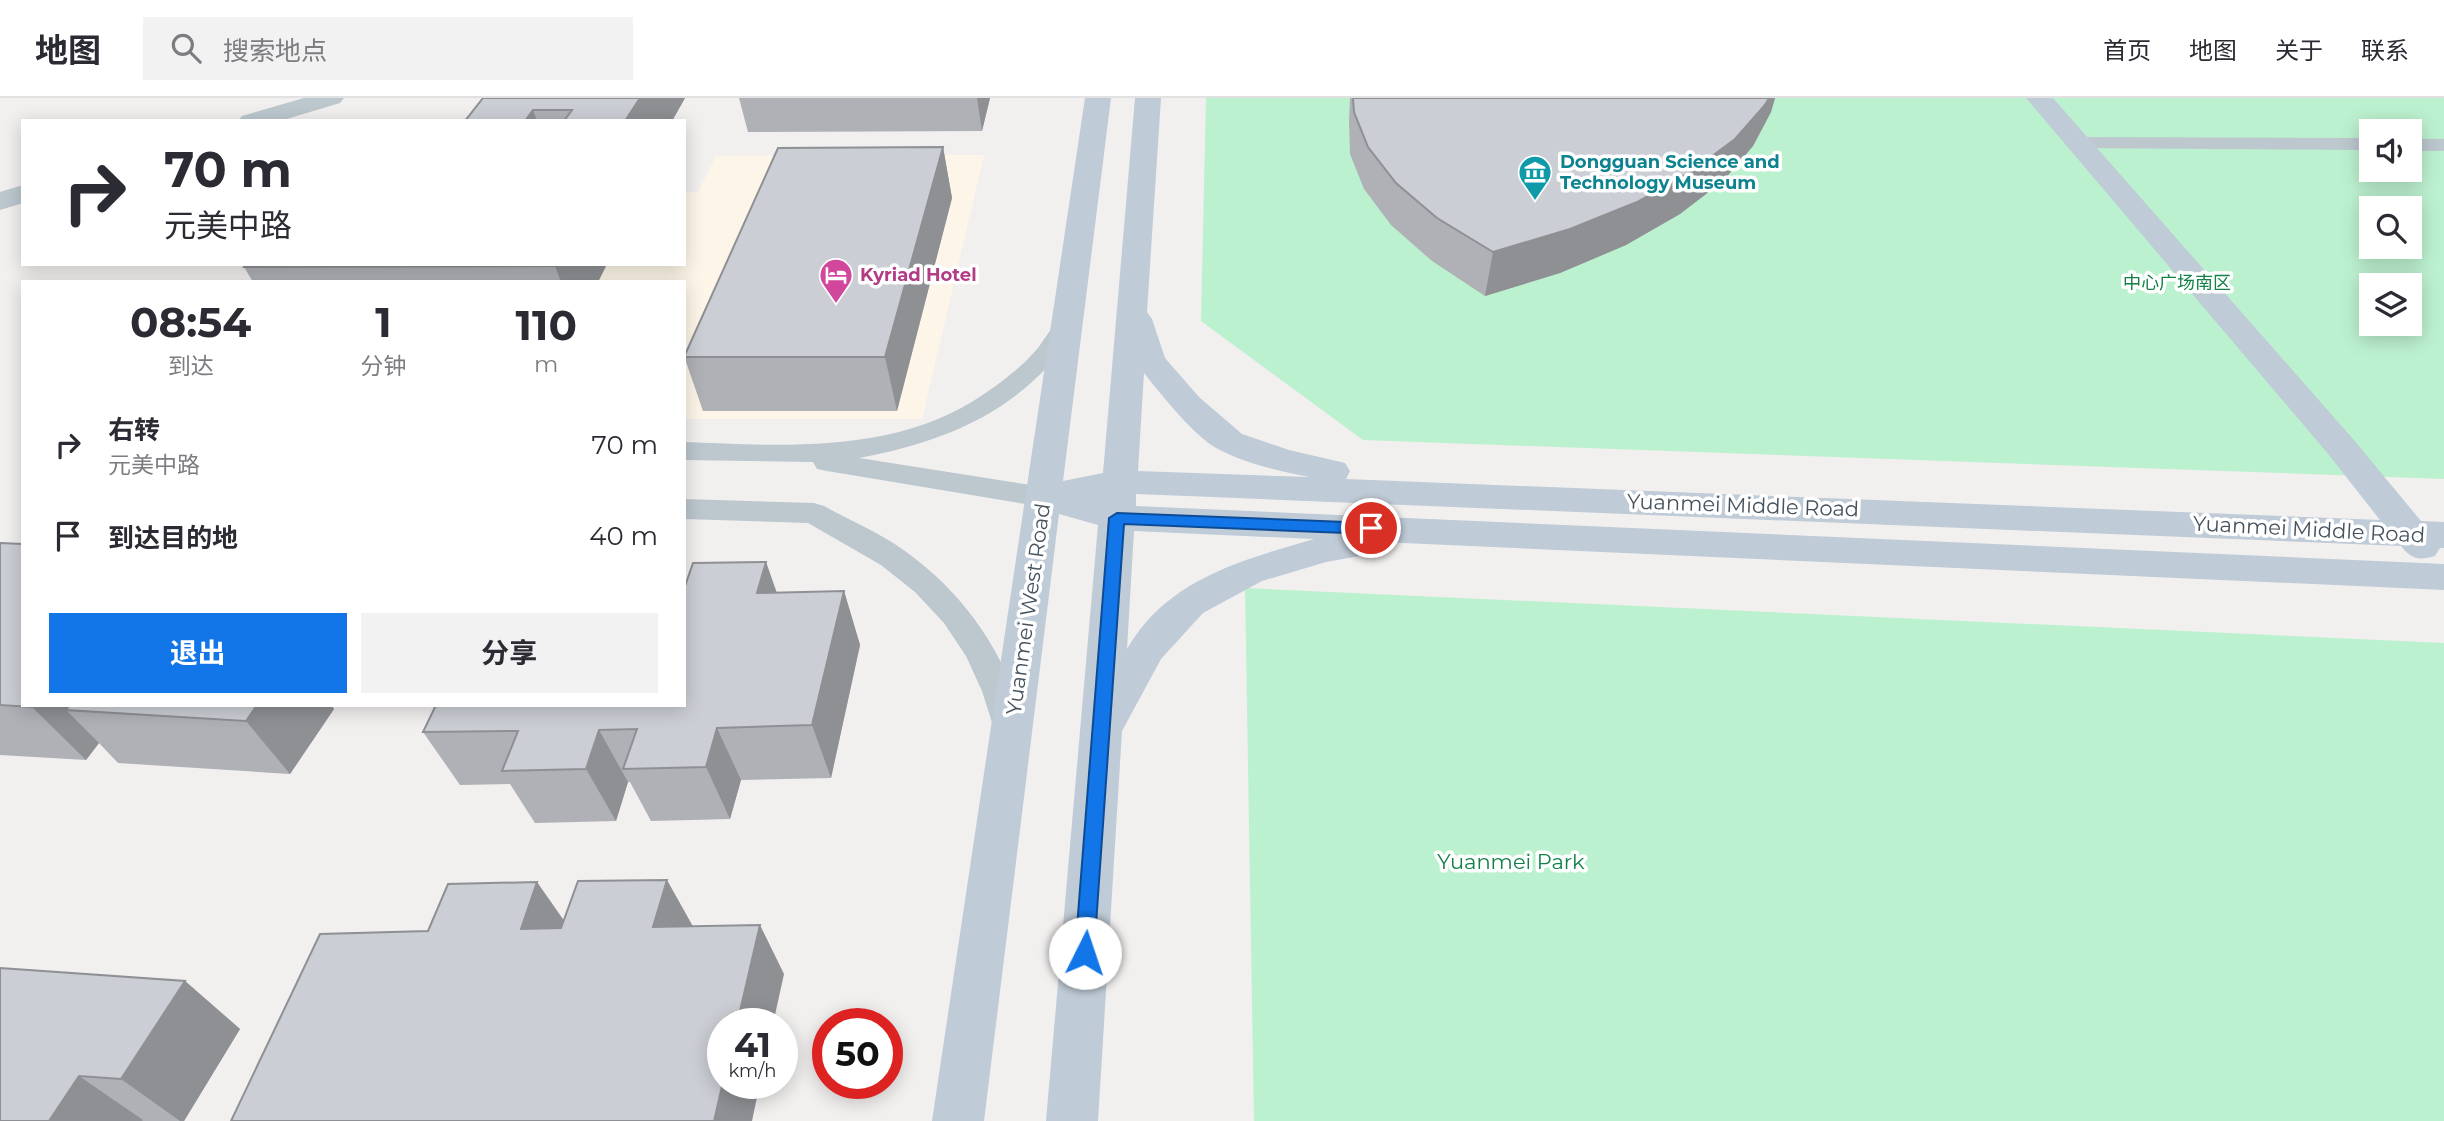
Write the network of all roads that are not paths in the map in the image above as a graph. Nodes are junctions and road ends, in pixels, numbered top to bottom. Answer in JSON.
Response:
{"nodes":[{"id":1,"x":331,"y":98,"type":"edge"},
{"id":2,"x":1098,"y":98,"type":"edge"},
{"id":3,"x":1148,"y":98,"type":"edge"},
{"id":4,"x":2039,"y":98,"type":"edge"},
{"id":5,"x":258,"y":119,"type":"edge"},
{"id":6,"x":2078,"y":143,"type":"junction"},
{"id":7,"x":2359,"y":144,"type":"edge"},
{"id":8,"x":2422,"y":145,"type":"edge"},
{"id":9,"x":2444,"y":145,"type":"edge"},
{"id":10,"x":21,"y":193,"type":"edge"},
{"id":11,"x":0,"y":202,"type":"edge"},
{"id":12,"x":1132,"y":306,"type":"junction"},
{"id":13,"x":1066,"y":328,"type":"junction"},
{"id":14,"x":686,"y":451,"type":"edge"},
{"id":15,"x":777,"y":454,"type":"junction"},
{"id":16,"x":1438,"y":493,"type":"junction"},
{"id":17,"x":1043,"y":497,"type":"junction"},
{"id":18,"x":1118,"y":500,"type":"junction"},
{"id":19,"x":686,"y":509,"type":"edge"},
{"id":20,"x":1452,"y":532,"type":"junction"},
{"id":21,"x":2428,"y":534,"type":"edge"},
{"id":22,"x":2444,"y":575,"type":"edge"},
{"id":23,"x":1100,"y":732,"type":"junction"},
{"id":24,"x":1011,"y":736,"type":"junction"},
{"id":25,"x":958,"y":1121,"type":"edge"},
{"id":26,"x":1072,"y":1121,"type":"edge"}],
"edges":[{"from":1,"to":5,"type":"street"},
{"from":2,"to":13,"type":"main road","name":"Yuanmei West Road"},
{"from":3,"to":12,"type":"main road"},
{"from":4,"to":6,"type":"main road"},
{"from":6,"to":7,"type":"lane"},
{"from":6,"to":21,"type":"main road"},
{"from":8,"to":9,"type":"lane"},
{"from":10,"to":11,"type":"street"},
{"from":12,"to":16,"type":"main road"},
{"from":12,"to":18,"type":"main road"},
{"from":13,"to":15,"type":"lane"},
{"from":13,"to":17,"type":"main road","name":"Yuanmei West Road"},
{"from":14,"to":15,"type":"lane"},
{"from":15,"to":17,"type":"lane"},
{"from":16,"to":18,"type":"main road","name":"Yuanmei Middle Road"},
{"from":16,"to":21,"type":"main road","name":"Yuanmei Middle Road"},
{"from":17,"to":18,"type":"main road"},
{"from":17,"to":24,"type":"main road","name":"Yuanmei West Road"},
{"from":18,"to":20,"type":"main road"},
{"from":18,"to":23,"type":"main road"},
{"from":19,"to":24,"type":"lane"},
{"from":20,"to":22,"type":"main road","name":"Yuanmei Middle Road"},
{"from":20,"to":23,"type":"main road"},
{"from":21,"to":22,"type":"main road"},
{"from":23,"to":26,"type":"main road"},
{"from":24,"to":25,"type":"main road","name":"Yuanmei West Road"}]}
